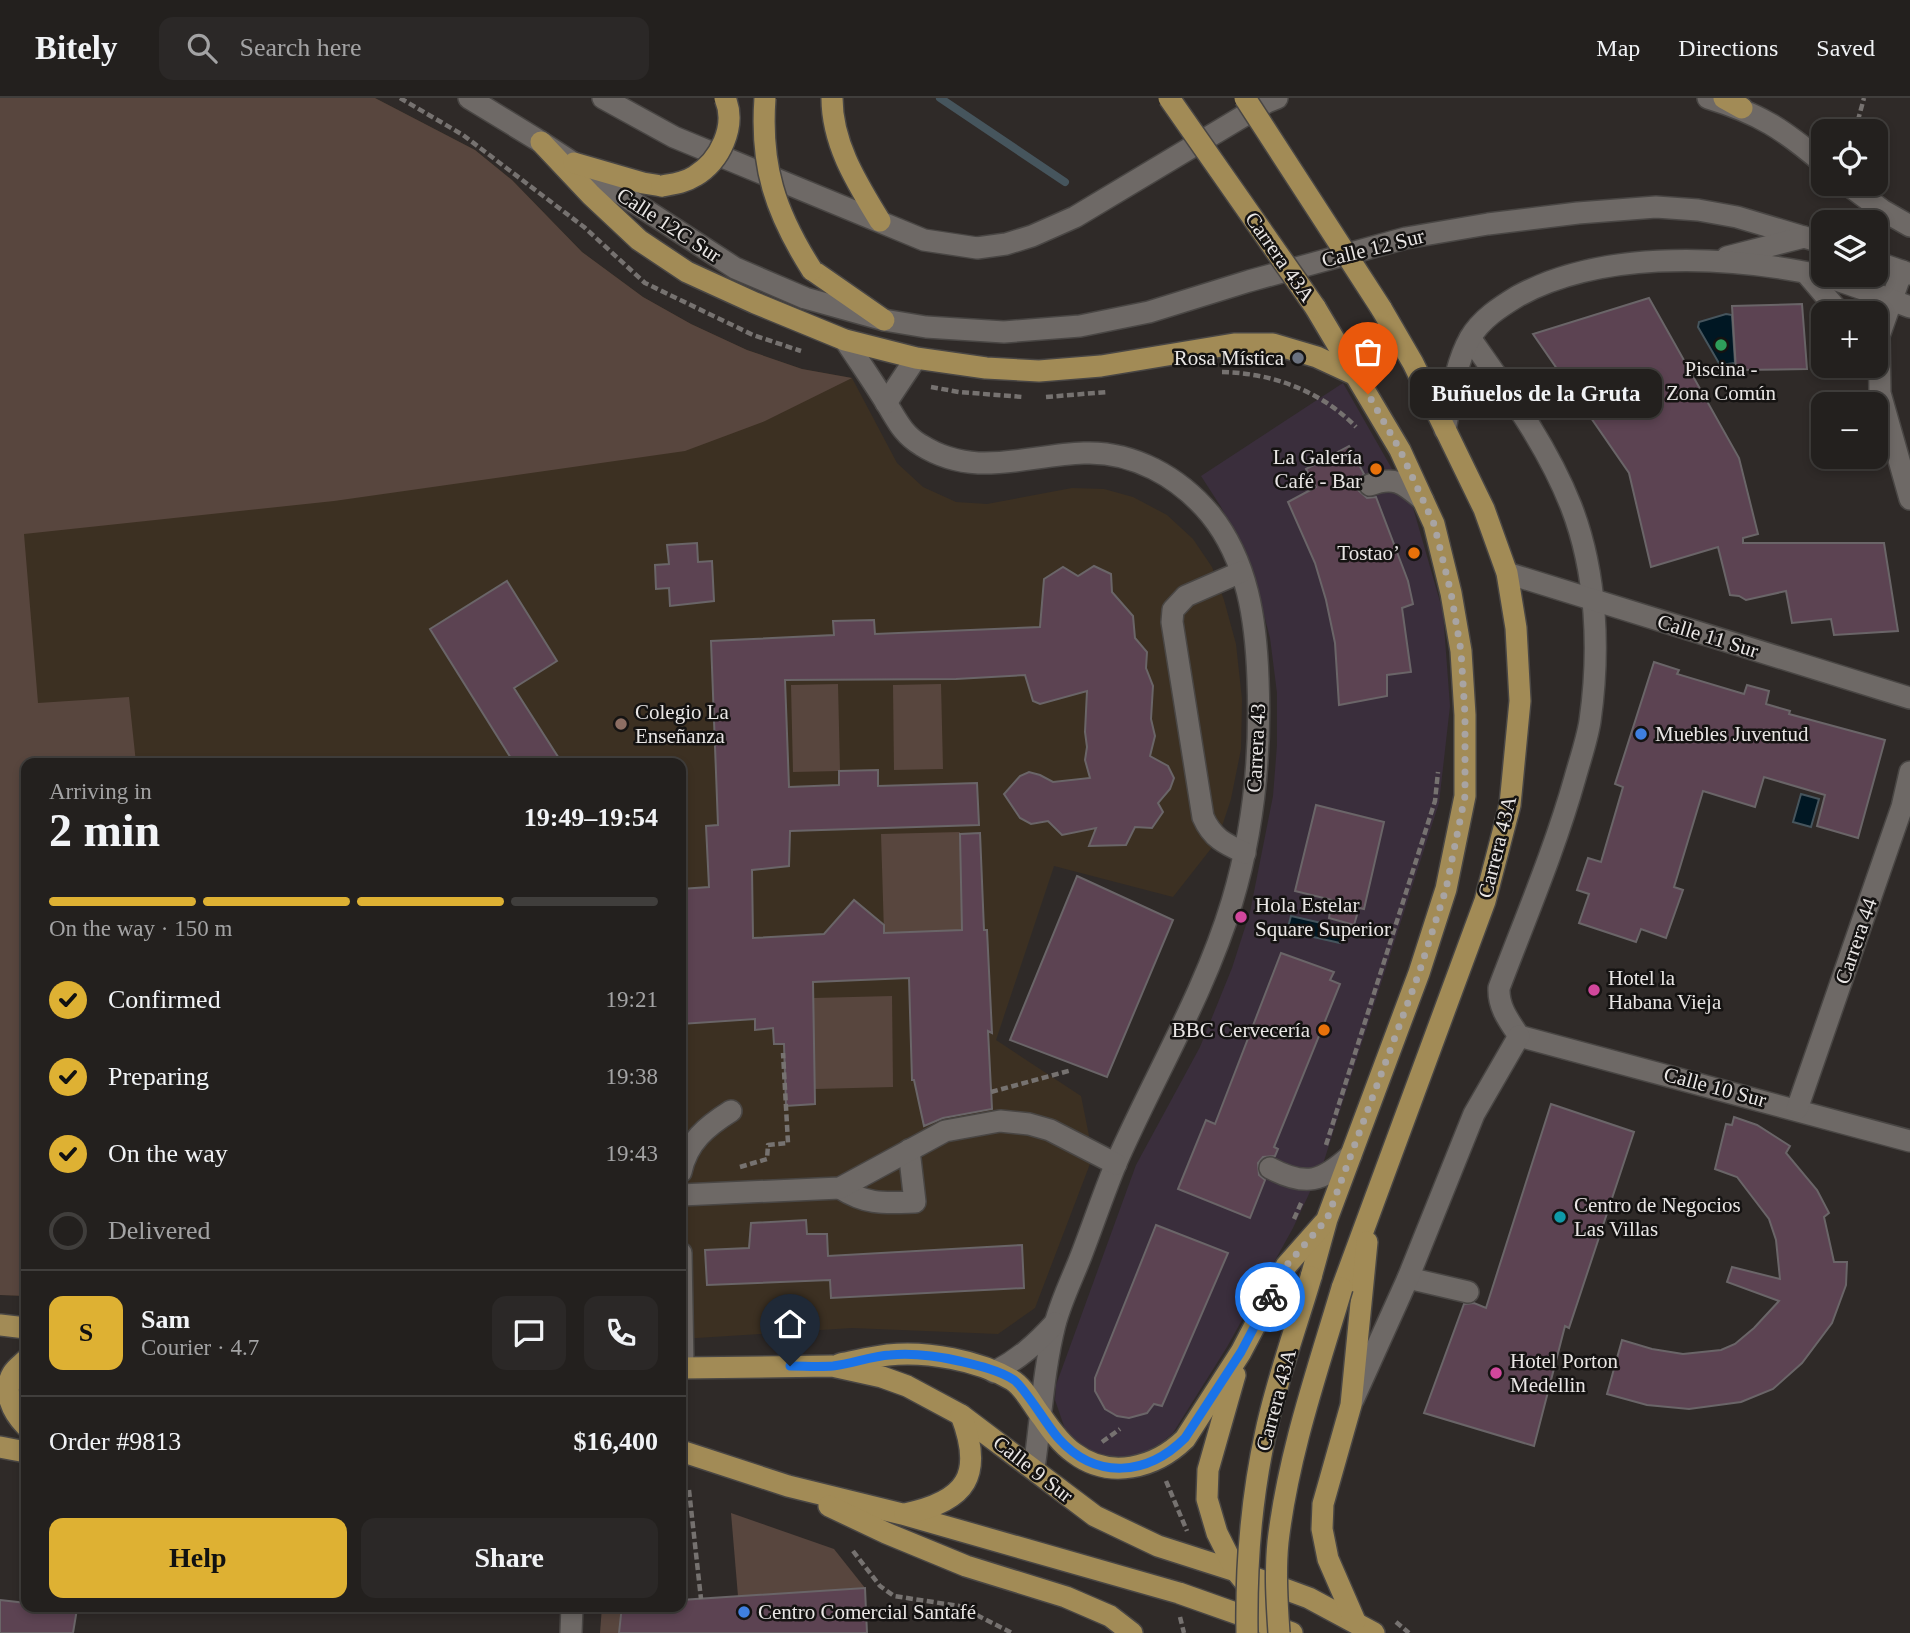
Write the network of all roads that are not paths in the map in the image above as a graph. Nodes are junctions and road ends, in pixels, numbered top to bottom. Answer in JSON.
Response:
{"nodes":[{"id":1,"x":470,"y":98,"type":"edge"},
{"id":2,"x":603,"y":98,"type":"edge"},
{"id":3,"x":725,"y":98,"type":"edge"},
{"id":4,"x":765,"y":98,"type":"edge"},
{"id":5,"x":832,"y":98,"type":"edge"},
{"id":6,"x":1169,"y":98,"type":"edge"},
{"id":7,"x":1245,"y":98,"type":"edge"},
{"id":8,"x":1277,"y":98,"type":"edge"},
{"id":9,"x":1708,"y":98,"type":"edge"},
{"id":10,"x":1733,"y":103,"type":"edge"},
{"id":11,"x":541,"y":142,"type":"junction"},
{"id":12,"x":1811,"y":153,"type":"edge"},
{"id":13,"x":575,"y":163,"type":"junction"},
{"id":14,"x":1863,"y":196,"type":"edge"},
{"id":15,"x":880,"y":221,"type":"junction"},
{"id":16,"x":1910,"y":226,"type":"edge"},
{"id":17,"x":1811,"y":239,"type":"edge"},
{"id":18,"x":1811,"y":241,"type":"edge"},
{"id":19,"x":1708,"y":261,"type":"junction"},
{"id":20,"x":1888,"y":266,"type":"edge"},
{"id":21,"x":1806,"y":272,"type":"junction"},
{"id":22,"x":1906,"y":272,"type":"edge"},
{"id":23,"x":1830,"y":301,"type":"edge"},
{"id":24,"x":1900,"y":304,"type":"edge"},
{"id":25,"x":884,"y":320,"type":"junction"},
{"id":26,"x":1888,"y":323,"type":"edge"},
{"id":27,"x":1470,"y":338,"type":"junction"},
{"id":28,"x":845,"y":340,"type":"junction"},
{"id":29,"x":916,"y":358,"type":"junction"},
{"id":30,"x":1357,"y":376,"type":"junction"},
{"id":31,"x":1877,"y":378,"type":"edge"},
{"id":32,"x":886,"y":402,"type":"junction"},
{"id":33,"x":1445,"y":430,"type":"junction"},
{"id":34,"x":1370,"y":485,"type":"dead end"},
{"id":35,"x":1909,"y":489,"type":"edge"},
{"id":36,"x":1423,"y":500,"type":"junction"},
{"id":37,"x":1241,"y":572,"type":"junction"},
{"id":38,"x":1507,"y":573,"type":"junction"},
{"id":39,"x":1593,"y":601,"type":"junction"},
{"id":40,"x":1910,"y":698,"type":"edge"},
{"id":41,"x":1910,"y":772,"type":"edge"},
{"id":42,"x":1906,"y":808,"type":"edge"},
{"id":43,"x":1245,"y":853,"type":"junction"},
{"id":44,"x":1519,"y":1036,"type":"junction"},
{"id":45,"x":1797,"y":1109,"type":"junction"},
{"id":46,"x":732,"y":1111,"type":"dead end"},
{"id":47,"x":1910,"y":1141,"type":"edge"},
{"id":48,"x":909,"y":1150,"type":"junction"},
{"id":49,"x":1351,"y":1155,"type":"junction"},
{"id":50,"x":686,"y":1160,"type":"edge"},
{"id":51,"x":1116,"y":1164,"type":"junction"},
{"id":52,"x":1270,"y":1168,"type":"dead end"},
{"id":53,"x":840,"y":1188,"type":"junction"},
{"id":54,"x":686,"y":1195,"type":"edge"},
{"id":55,"x":1370,"y":1217,"type":"junction"},
{"id":56,"x":1327,"y":1219,"type":"junction"},
{"id":57,"x":1408,"y":1278,"type":"junction"},
{"id":58,"x":1468,"y":1292,"type":"dead end"},
{"id":59,"x":1055,"y":1323,"type":"junction"},
{"id":60,"x":0,"y":1325,"type":"edge"},
{"id":61,"x":21,"y":1326,"type":"edge"},
{"id":62,"x":1241,"y":1352,"type":"junction"},
{"id":63,"x":21,"y":1365,"type":"edge"},
{"id":64,"x":832,"y":1366,"type":"junction"},
{"id":65,"x":686,"y":1368,"type":"edge"},
{"id":66,"x":994,"y":1371,"type":"junction"},
{"id":67,"x":1351,"y":1405,"type":"junction"},
{"id":68,"x":961,"y":1415,"type":"junction"},
{"id":69,"x":1041,"y":1416,"type":"junction"},
{"id":70,"x":21,"y":1420,"type":"edge"},
{"id":71,"x":0,"y":1447,"type":"edge"},
{"id":72,"x":21,"y":1451,"type":"edge"},
{"id":73,"x":686,"y":1453,"type":"edge"},
{"id":74,"x":1034,"y":1468,"type":"junction"},
{"id":75,"x":788,"y":1486,"type":"junction"},
{"id":76,"x":902,"y":1514,"type":"junction"},
{"id":77,"x":1236,"y":1571,"type":"junction"},
{"id":78,"x":572,"y":1612,"type":"edge"},
{"id":79,"x":1355,"y":1621,"type":"junction"},
{"id":80,"x":1285,"y":1632,"type":"edge"},
{"id":81,"x":571,"y":1633,"type":"edge"},
{"id":82,"x":1132,"y":1633,"type":"edge"},
{"id":83,"x":1247,"y":1633,"type":"edge"},
{"id":84,"x":1374,"y":1633,"type":"edge"}],
"edges":[{"from":1,"to":11,"type":"street","name":"Calle 12C Sur"},
{"from":2,"to":15,"type":"street"},
{"from":3,"to":13,"type":"main road","bridge":true},
{"from":4,"to":25,"type":"main road","bridge":true},
{"from":5,"to":15,"type":"main road"},
{"from":6,"to":30,"type":"main road","name":"Carrera 43A","bridge":true},
{"from":7,"to":33,"type":"main road","name":"Carrera 43A","bridge":true},
{"from":8,"to":15,"type":"street"},
{"from":9,"to":10,"type":"street"},
{"from":10,"to":12,"type":"street"},
{"from":11,"to":13,"type":"street","name":"Calle 12C Sur"},
{"from":11,"to":28,"type":"main road"},
{"from":13,"to":25,"type":"street","name":"Calle 12C Sur"},
{"from":14,"to":16,"type":"street"},
{"from":17,"to":25,"type":"street","name":"Calle 12 Sur"},
{"from":18,"to":19,"type":"street"},
{"from":19,"to":21,"type":"street"},
{"from":19,"to":27,"type":"street"},
{"from":20,"to":22,"type":"street"},
{"from":21,"to":23,"type":"street"},
{"from":21,"to":24,"type":"street"},
{"from":22,"to":24,"type":"street"},
{"from":24,"to":26,"type":"street"},
{"from":27,"to":33,"type":"street"},
{"from":27,"to":39,"type":"street"},
{"from":28,"to":29,"type":"main road"},
{"from":28,"to":32,"type":"street","name":"Carrera 43"},
{"from":29,"to":30,"type":"main road"},
{"from":29,"to":32,"type":"street"},
{"from":30,"to":36,"type":"main road","name":"Carrera 43A"},
{"from":31,"to":35,"type":"street"},
{"from":32,"to":37,"type":"street","name":"Carrera 43"},
{"from":33,"to":38,"type":"main road","name":"Carrera 43A"},
{"from":34,"to":36,"type":"street"},
{"from":36,"to":49,"type":"main road","name":"Carrera 43A"},
{"from":37,"to":43,"type":"street","name":"Carrera 43"},
{"from":37,"to":43,"type":"street"},
{"from":38,"to":39,"type":"street","name":"Calle 11 Sur"},
{"from":38,"to":55,"type":"main road","name":"Carrera 43A"},
{"from":39,"to":40,"type":"street","name":"Calle 11 Sur"},
{"from":39,"to":44,"type":"street"},
{"from":41,"to":42,"type":"street","name":"Carrera 44"},
{"from":42,"to":45,"type":"street","name":"Carrera 44"},
{"from":43,"to":51,"type":"street","name":"Carrera 43"},
{"from":44,"to":45,"type":"street","name":"Calle 10 Sur"},
{"from":44,"to":57,"type":"street"},
{"from":45,"to":47,"type":"street","name":"Calle 10 Sur"},
{"from":46,"to":50,"type":"street"},
{"from":48,"to":51,"type":"street"},
{"from":48,"to":53,"type":"street"},
{"from":48,"to":53,"type":"street"},
{"from":49,"to":52,"type":"street"},
{"from":49,"to":56,"type":"main road","name":"Carrera 43A"},
{"from":51,"to":59,"type":"street","name":"Carrera 43"},
{"from":53,"to":54,"type":"street"},
{"from":55,"to":67,"type":"main road"},
{"from":55,"to":80,"type":"main road","name":"Carrera 43A","bridge":true},
{"from":56,"to":62,"type":"main road"},
{"from":56,"to":83,"type":"main road","name":"Carrera 43A","bridge":true},
{"from":57,"to":58,"type":"street"},
{"from":57,"to":67,"type":"street"},
{"from":59,"to":66,"type":"street","name":"Carrera 43"},
{"from":59,"to":69,"type":"street","name":"Carrera 43"},
{"from":60,"to":61,"type":"main road"},
{"from":62,"to":69,"type":"main road"},
{"from":62,"to":77,"type":"main road"},
{"from":63,"to":70,"type":"main road"},
{"from":64,"to":65,"type":"main road","name":"Calle 9 Sur"},
{"from":64,"to":66,"type":"main road"},
{"from":64,"to":68,"type":"main road","name":"Calle 9 Sur"},
{"from":66,"to":69,"type":"main road"},
{"from":67,"to":79,"type":"main road"},
{"from":68,"to":74,"type":"main road","name":"Calle 9 Sur"},
{"from":68,"to":76,"type":"main road"},
{"from":69,"to":74,"type":"street","name":"Carrera 43"},
{"from":71,"to":72,"type":"main road"},
{"from":73,"to":75,"type":"main road"},
{"from":74,"to":77,"type":"main road","name":"Calle 9 Sur"},
{"from":75,"to":76,"type":"main road"},
{"from":75,"to":82,"type":"main road"},
{"from":76,"to":80,"type":"main road"},
{"from":77,"to":79,"type":"main road","name":"Calle 9 Sur"},
{"from":77,"to":80,"type":"main road"},
{"from":78,"to":81,"type":"street"},
{"from":79,"to":84,"type":"main road","name":"Calle 9 Sur"}]}
